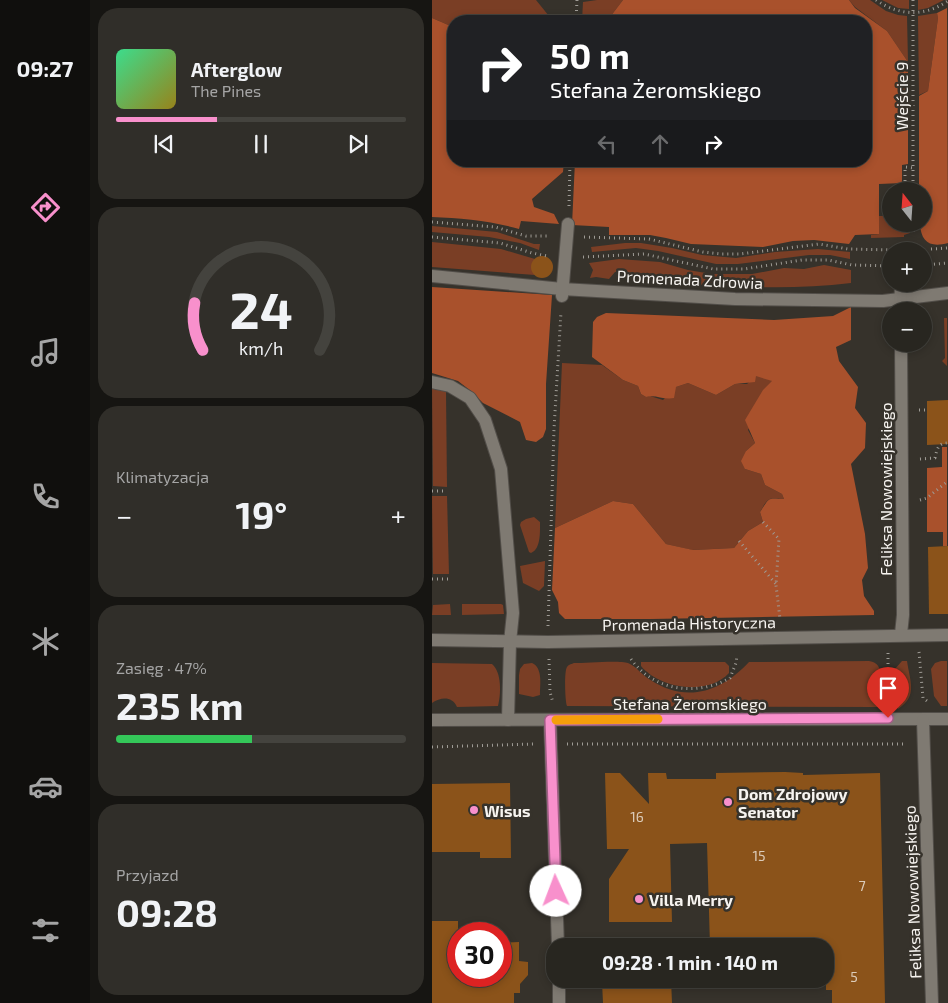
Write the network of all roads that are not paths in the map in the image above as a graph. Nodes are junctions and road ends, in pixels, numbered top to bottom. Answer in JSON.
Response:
{"nodes":[{"id":1,"x":567,"y":230,"type":"road end"},
{"id":2,"x":432,"y":276,"type":"edge"},
{"id":3,"x":562,"y":292,"type":"junction"},
{"id":4,"x":948,"y":293,"type":"edge"},
{"id":5,"x":887,"y":302,"type":"edge"},
{"id":6,"x":912,"y":302,"type":"edge"},
{"id":7,"x":901,"y":352,"type":"edge"},
{"id":8,"x":432,"y":382,"type":"edge"},
{"id":9,"x":895,"y":635,"type":"junction"},
{"id":10,"x":948,"y":635,"type":"edge"},
{"id":11,"x":432,"y":640,"type":"edge"},
{"id":12,"x":510,"y":642,"type":"junction"},
{"id":13,"x":552,"y":714,"type":"junction"},
{"id":14,"x":948,"y":719,"type":"edge"},
{"id":15,"x":432,"y":720,"type":"edge"},
{"id":16,"x":508,"y":720,"type":"junction"},
{"id":17,"x":923,"y":720,"type":"junction"},
{"id":18,"x":558,"y":938,"type":"edge"},
{"id":19,"x":559,"y":988,"type":"edge"},
{"id":20,"x":560,"y":1003,"type":"edge"},
{"id":21,"x":932,"y":1003,"type":"edge"}],
"edges":[{"from":1,"to":3,"type":"street"},
{"from":2,"to":3,"type":"street","name":"Promenada Zdrowia"},
{"from":3,"to":5,"type":"street","name":"Promenada Zdrowia"},
{"from":4,"to":6,"type":"street","name":"Promenada Zdrowia"},
{"from":7,"to":9,"type":"street","name":"Feliksa Nowowiejskiego"},
{"from":8,"to":12,"type":"street"},
{"from":9,"to":10,"type":"street","name":"Promenada Historyczna"},
{"from":9,"to":12,"type":"street","name":"Promenada Historyczna"},
{"from":11,"to":12,"type":"street","name":"Promenada Historyczna"},
{"from":12,"to":16,"type":"street"},
{"from":13,"to":16,"type":"street","name":"Stefana Żeromskiego"},
{"from":13,"to":17,"type":"street","name":"Stefana Żeromskiego"},
{"from":13,"to":18,"type":"street"},
{"from":14,"to":17,"type":"street","name":"Stefana Żeromskiego"},
{"from":15,"to":16,"type":"street","name":"Stefana Żeromskiego"},
{"from":17,"to":21,"type":"street","name":"Feliksa Nowowiejskiego"},
{"from":19,"to":20,"type":"street"}]}
